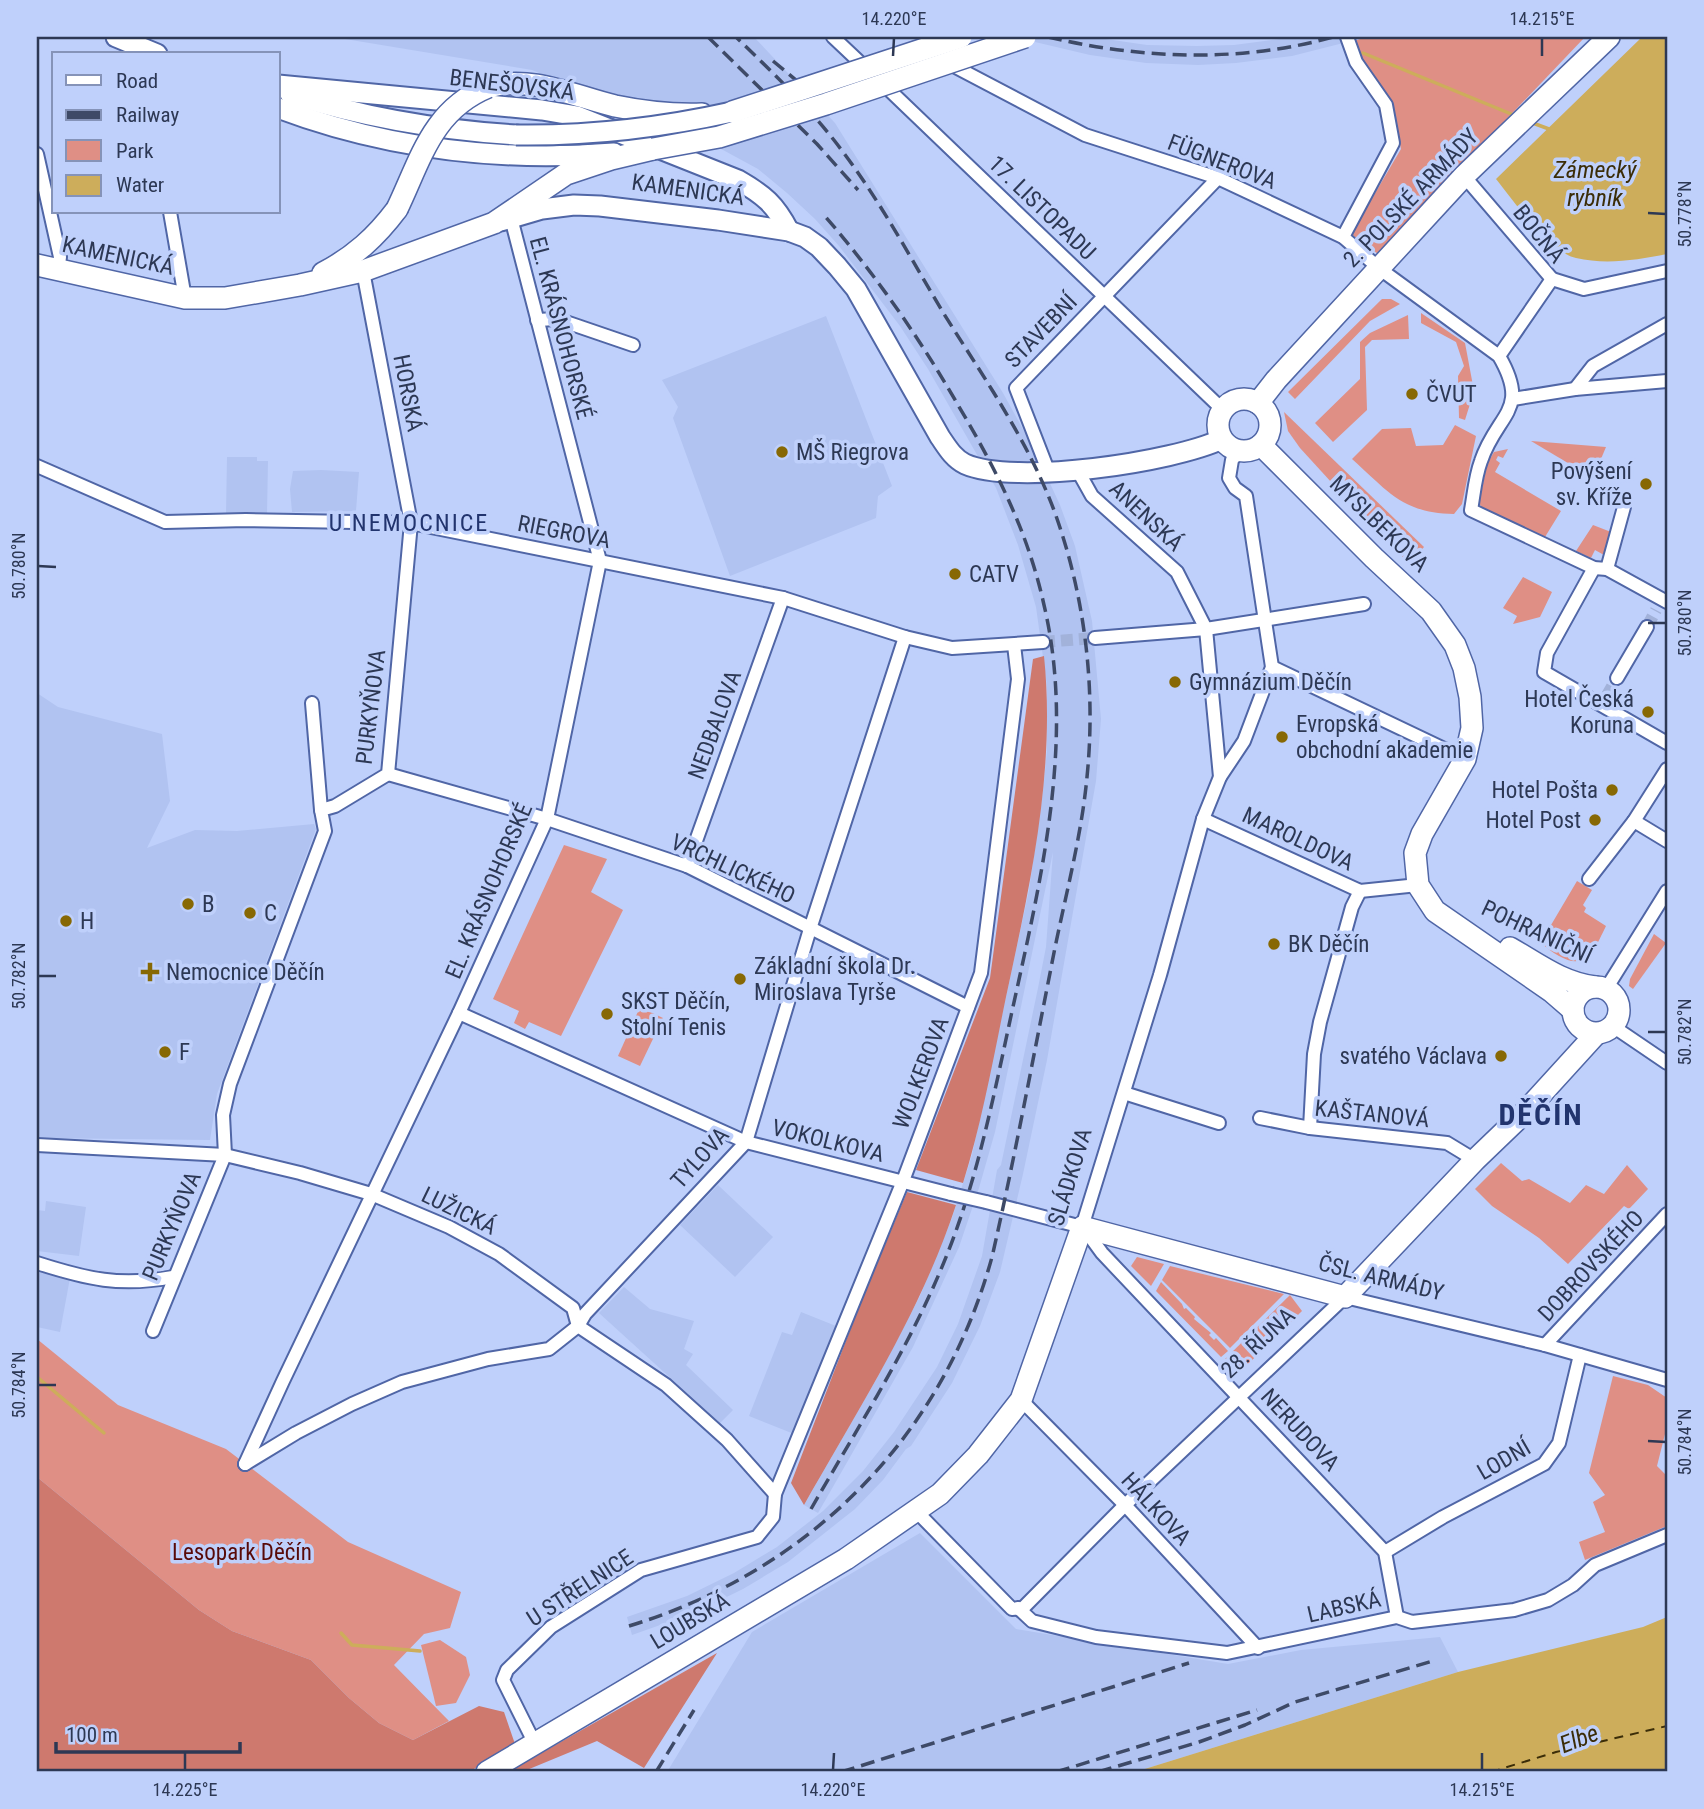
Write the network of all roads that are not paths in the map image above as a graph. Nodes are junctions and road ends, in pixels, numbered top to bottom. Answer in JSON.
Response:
{"nodes":[{"id":1,"x":116,"y":37,"type":"edge"},
{"id":2,"x":833,"y":37,"type":"edge"},
{"id":3,"x":911,"y":37,"type":"edge"},
{"id":4,"x":961,"y":37,"type":"edge"},
{"id":5,"x":1025,"y":37,"type":"edge"},
{"id":6,"x":1347,"y":37,"type":"edge"},
{"id":7,"x":1609,"y":37,"type":"edge"},
{"id":8,"x":151,"y":52,"type":"edge"},
{"id":9,"x":280,"y":85,"type":"edge"},
{"id":10,"x":280,"y":91,"type":"edge"},
{"id":11,"x":280,"y":109,"type":"edge"},
{"id":12,"x":732,"y":112,"type":"junction"},
{"id":13,"x":653,"y":149,"type":"junction"},
{"id":14,"x":37,"y":154,"type":"edge"},
{"id":15,"x":1464,"y":176,"type":"junction"},
{"id":16,"x":1219,"y":178,"type":"junction"},
{"id":17,"x":170,"y":214,"type":"edge"},
{"id":18,"x":502,"y":221,"type":"junction"},
{"id":19,"x":789,"y":231,"type":"junction"},
{"id":20,"x":1343,"y":237,"type":"junction"},
{"id":21,"x":37,"y":265,"type":"edge"},
{"id":22,"x":1380,"y":268,"type":"junction"},
{"id":23,"x":58,"y":270,"type":"junction"},
{"id":24,"x":363,"y":271,"type":"junction"},
{"id":25,"x":1667,"y":271,"type":"edge"},
{"id":26,"x":1552,"y":279,"type":"junction"},
{"id":27,"x":300,"y":285,"type":"junction"},
{"id":28,"x":1104,"y":297,"type":"junction"},
{"id":29,"x":185,"y":298,"type":"junction"},
{"id":30,"x":537,"y":320,"type":"junction"},
{"id":31,"x":1667,"y":324,"type":"edge"},
{"id":32,"x":634,"y":345,"type":"dead end"},
{"id":33,"x":1499,"y":356,"type":"junction"},
{"id":34,"x":1667,"y":381,"type":"edge"},
{"id":35,"x":1575,"y":389,"type":"junction"},
{"id":36,"x":1513,"y":399,"type":"junction"},
{"id":37,"x":1258,"y":402,"type":"junction"},
{"id":38,"x":1223,"y":410,"type":"junction"},
{"id":39,"x":1230,"y":445,"type":"junction"},
{"id":40,"x":1261,"y":445,"type":"junction"},
{"id":41,"x":37,"y":466,"type":"edge"},
{"id":42,"x":1078,"y":471,"type":"junction"},
{"id":43,"x":1049,"y":473,"type":"junction"},
{"id":44,"x":1624,"y":507,"type":"dead end"},
{"id":45,"x":411,"y":523,"type":"junction"},
{"id":46,"x":600,"y":561,"type":"junction"},
{"id":47,"x":1600,"y":568,"type":"junction"},
{"id":48,"x":783,"y":598,"type":"junction"},
{"id":49,"x":1364,"y":604,"type":"dead end"},
{"id":50,"x":1662,"y":604,"type":"edge"},
{"id":51,"x":1264,"y":620,"type":"junction"},
{"id":52,"x":1647,"y":627,"type":"tunnel mouth"},
{"id":53,"x":1206,"y":629,"type":"junction"},
{"id":54,"x":905,"y":637,"type":"junction"},
{"id":55,"x":1095,"y":638,"type":"tunnel mouth"},
{"id":56,"x":1043,"y":642,"type":"tunnel mouth"},
{"id":57,"x":1014,"y":645,"type":"junction"},
{"id":58,"x":1272,"y":667,"type":"junction"},
{"id":59,"x":1616,"y":678,"type":"tunnel mouth"},
{"id":60,"x":312,"y":703,"type":"dead end"},
{"id":61,"x":1667,"y":743,"type":"edge"},
{"id":62,"x":1465,"y":759,"type":"junction"},
{"id":63,"x":1667,"y":769,"type":"edge"},
{"id":64,"x":388,"y":774,"type":"junction"},
{"id":65,"x":1220,"y":778,"type":"junction"},
{"id":66,"x":321,"y":810,"type":"junction"},
{"id":67,"x":547,"y":819,"type":"junction"},
{"id":68,"x":1203,"y":819,"type":"junction"},
{"id":69,"x":1634,"y":821,"type":"junction"},
{"id":70,"x":1667,"y":841,"type":"edge"},
{"id":71,"x":687,"y":866,"type":"junction"},
{"id":72,"x":1589,"y":879,"type":"dead end"},
{"id":73,"x":1418,"y":885,"type":"junction"},
{"id":74,"x":1360,"y":891,"type":"junction"},
{"id":75,"x":1667,"y":891,"type":"edge"},
{"id":76,"x":1457,"y":925,"type":"junction"},
{"id":77,"x":810,"y":929,"type":"junction"},
{"id":78,"x":1600,"y":988,"type":"junction"},
{"id":79,"x":968,"y":1007,"type":"junction"},
{"id":80,"x":459,"y":1013,"type":"junction"},
{"id":81,"x":1573,"y":1014,"type":"junction"},
{"id":82,"x":1605,"y":1031,"type":"junction"},
{"id":83,"x":1667,"y":1063,"type":"edge"},
{"id":84,"x":1124,"y":1093,"type":"junction"},
{"id":85,"x":1525,"y":1112,"type":"junction"},
{"id":86,"x":1260,"y":1118,"type":"dead end"},
{"id":87,"x":1219,"y":1123,"type":"dead end"},
{"id":88,"x":1310,"y":1128,"type":"junction"},
{"id":89,"x":746,"y":1142,"type":"junction"},
{"id":90,"x":37,"y":1145,"type":"edge"},
{"id":91,"x":225,"y":1155,"type":"junction"},
{"id":92,"x":1475,"y":1160,"type":"junction"},
{"id":93,"x":903,"y":1181,"type":"junction"},
{"id":94,"x":371,"y":1194,"type":"junction"},
{"id":95,"x":1667,"y":1214,"type":"edge"},
{"id":96,"x":1082,"y":1227,"type":"junction"},
{"id":97,"x":37,"y":1263,"type":"edge"},
{"id":98,"x":173,"y":1277,"type":"junction"},
{"id":99,"x":1345,"y":1297,"type":"junction"},
{"id":100,"x":578,"y":1326,"type":"junction"},
{"id":101,"x":153,"y":1331,"type":"dead end"},
{"id":102,"x":1545,"y":1345,"type":"junction"},
{"id":103,"x":1580,"y":1355,"type":"junction"},
{"id":104,"x":1667,"y":1380,"type":"edge"},
{"id":105,"x":1239,"y":1396,"type":"junction"},
{"id":106,"x":1021,"y":1400,"type":"junction"},
{"id":107,"x":245,"y":1464,"type":"joint"},
{"id":108,"x":775,"y":1494,"type":"junction"},
{"id":109,"x":1125,"y":1505,"type":"junction"},
{"id":110,"x":917,"y":1511,"type":"junction"},
{"id":111,"x":1667,"y":1535,"type":"edge"},
{"id":112,"x":1385,"y":1552,"type":"junction"},
{"id":113,"x":1020,"y":1608,"type":"junction"},
{"id":114,"x":1397,"y":1617,"type":"junction"},
{"id":115,"x":1258,"y":1648,"type":"junction"},
{"id":116,"x":535,"y":1744,"type":"junction"},
{"id":117,"x":487,"y":1772,"type":"edge"}],
"edges":[{"from":1,"to":8,"type":"street"},
{"from":2,"to":28,"type":"street","name":"17. LISTOPADU"},
{"from":3,"to":16,"type":"street","name":"FÜGNEROVA"},
{"from":4,"to":12,"type":"main road","bridge":true},
{"from":5,"to":13,"type":"main road","bridge":true},
{"from":6,"to":20,"type":"street"},
{"from":7,"to":15,"type":"main road","name":"2. POLSKÉ ARMÁDY"},
{"from":9,"to":19,"type":"street","name":"BENEŠOVSKÁ"},
{"from":10,"to":12,"type":"street","bridge":true},
{"from":11,"to":13,"type":"street"},
{"from":12,"to":27,"type":"main road","bridge":true},
{"from":13,"to":18,"type":"main road"},
{"from":14,"to":23,"type":"street"},
{"from":15,"to":22,"type":"main road","name":"2. POLSKÉ ARMÁDY"},
{"from":15,"to":26,"type":"street","name":"BOČNÁ"},
{"from":16,"to":20,"type":"street","name":"FÜGNEROVA"},
{"from":16,"to":28,"type":"street","name":"STAVEBNÍ"},
{"from":17,"to":29,"type":"street"},
{"from":18,"to":19,"type":"street","name":"KAMENICKÁ"},
{"from":18,"to":24,"type":"main road","name":"KAMENICKÁ"},
{"from":18,"to":30,"type":"street","name":"EL. KRÁSNOHORSKÉ"},
{"from":19,"to":43,"type":"street","name":"KAMENICKÁ"},
{"from":20,"to":22,"type":"street","name":"FÜGNEROVA"},
{"from":21,"to":23,"type":"main road","name":"KAMENICKÁ"},
{"from":22,"to":33,"type":"street","name":"FÜGNEROVA"},
{"from":22,"to":37,"type":"main road","name":"2. POLSKÉ ARMÁDY"},
{"from":23,"to":29,"type":"main road","name":"KAMENICKÁ"},
{"from":24,"to":27,"type":"main road","name":"KAMENICKÁ"},
{"from":24,"to":45,"type":"street","name":"HORSKÁ"},
{"from":25,"to":26,"type":"street"},
{"from":26,"to":33,"type":"street","name":"BOČNÁ"},
{"from":27,"to":29,"type":"main road","name":"KAMENICKÁ"},
{"from":28,"to":38,"type":"street","name":"17. LISTOPADU"},
{"from":28,"to":43,"type":"street","name":"STAVEBNÍ"},
{"from":30,"to":32,"type":"street"},
{"from":30,"to":46,"type":"street","name":"EL. KRÁSNOHORSKÉ"},
{"from":31,"to":35,"type":"street"},
{"from":33,"to":36,"type":"street"},
{"from":34,"to":35,"type":"street"},
{"from":35,"to":36,"type":"street"},
{"from":36,"to":47,"type":"street"},
{"from":37,"to":38,"type":"main road"},
{"from":37,"to":40,"type":"main road"},
{"from":38,"to":39,"type":"main road"},
{"from":39,"to":40,"type":"main road"},
{"from":39,"to":42,"type":"street","name":"KAMENICKÁ"},
{"from":39,"to":51,"type":"street"},
{"from":40,"to":62,"type":"main road","name":"MYSLBEKOVA"},
{"from":41,"to":45,"type":"street","name":"RIEGROVA"},
{"from":42,"to":43,"type":"street","name":"KAMENICKÁ"},
{"from":42,"to":53,"type":"street","name":"ANENSKÁ"},
{"from":44,"to":47,"type":"street"},
{"from":45,"to":46,"type":"street","name":"RIEGROVA"},
{"from":45,"to":64,"type":"street","name":"PURKYŇOVA"},
{"from":46,"to":48,"type":"street","name":"RIEGROVA"},
{"from":46,"to":67,"type":"street","name":"EL. KRÁSNOHORSKÉ"},
{"from":47,"to":50,"type":"street"},
{"from":47,"to":61,"type":"street"},
{"from":48,"to":54,"type":"street","name":"RIEGROVA"},
{"from":48,"to":71,"type":"street","name":"NEDBALOVA"},
{"from":49,"to":51,"type":"street"},
{"from":51,"to":53,"type":"street"},
{"from":51,"to":58,"type":"street"},
{"from":52,"to":59,"type":"street"},
{"from":53,"to":55,"type":"street"},
{"from":53,"to":65,"type":"street"},
{"from":54,"to":57,"type":"street","name":"RIEGROVA"},
{"from":54,"to":77,"type":"street","name":"TYLOVA"},
{"from":56,"to":57,"type":"street","name":"RIEGROVA"},
{"from":57,"to":79,"type":"street","name":"WOLKEROVA"},
{"from":58,"to":62,"type":"street"},
{"from":58,"to":65,"type":"street","name":"SLÁDKOVA"},
{"from":60,"to":66,"type":"street"},
{"from":62,"to":73,"type":"main road"},
{"from":63,"to":69,"type":"street"},
{"from":64,"to":66,"type":"street","name":"PURKYŇOVA"},
{"from":64,"to":67,"type":"street","name":"VRCHLICKÉHO"},
{"from":65,"to":68,"type":"street","name":"SLÁDKOVA"},
{"from":66,"to":91,"type":"street","name":"PURKYŇOVA"},
{"from":67,"to":71,"type":"street","name":"VRCHLICKÉHO"},
{"from":67,"to":80,"type":"street","name":"EL. KRÁSNOHORSKÉ"},
{"from":68,"to":74,"type":"street","name":"MAROLDOVA"},
{"from":68,"to":84,"type":"street","name":"SLÁDKOVA"},
{"from":69,"to":70,"type":"street"},
{"from":69,"to":72,"type":"street"},
{"from":71,"to":77,"type":"street","name":"VRCHLICKÉHO"},
{"from":73,"to":74,"type":"street","name":"MAROLDOVA"},
{"from":73,"to":76,"type":"main road","name":"POHRANIČNÍ"},
{"from":74,"to":88,"type":"street"},
{"from":75,"to":78,"type":"street"},
{"from":76,"to":78,"type":"main road","name":"POHRANIČNÍ"},
{"from":76,"to":81,"type":"main road","name":"POHRANIČNÍ"},
{"from":77,"to":79,"type":"street","name":"VRCHLICKÉHO"},
{"from":77,"to":89,"type":"street","name":"TYLOVA"},
{"from":78,"to":81,"type":"main road"},
{"from":78,"to":82,"type":"main road"},
{"from":79,"to":93,"type":"street","name":"WOLKEROVA"},
{"from":80,"to":89,"type":"street","name":"VOKOLKOVA"},
{"from":80,"to":94,"type":"street","name":"EL. KRÁSNOHORSKÉ"},
{"from":81,"to":82,"type":"main road"},
{"from":81,"to":85,"type":"main road","name":"28. ŘÍJNA"},
{"from":82,"to":83,"type":"street"},
{"from":82,"to":85,"type":"main road","name":"28. ŘÍJNA"},
{"from":84,"to":87,"type":"street"},
{"from":84,"to":96,"type":"street","name":"SLÁDKOVA"},
{"from":85,"to":92,"type":"main road","name":"28. ŘÍJNA"},
{"from":86,"to":88,"type":"street","name":"KAŠTANOVÁ"},
{"from":88,"to":92,"type":"street","name":"KAŠTANOVÁ"},
{"from":89,"to":93,"type":"street","name":"VOKOLKOVA"},
{"from":89,"to":100,"type":"street","name":"TYLOVA"},
{"from":90,"to":91,"type":"street","name":"LUŽICKÁ"},
{"from":91,"to":94,"type":"street","name":"LUŽICKÁ"},
{"from":91,"to":98,"type":"street","name":"PURKYŇOVA"},
{"from":92,"to":99,"type":"main road","name":"28. ŘÍJNA"},
{"from":93,"to":96,"type":"street","name":"VOKOLKOVA","bridge":true},
{"from":93,"to":108,"type":"street","name":"WOLKEROVA"},
{"from":94,"to":100,"type":"street","name":"LUŽICKÁ"},
{"from":94,"to":107,"type":"street","name":"EL. KRÁSNOHORSKÉ"},
{"from":95,"to":102,"type":"street","name":"DOBROVSKÉHO"},
{"from":96,"to":99,"type":"main road","name":"ČSL. ARMÁDY"},
{"from":96,"to":105,"type":"street","name":"NERUDOVA"},
{"from":96,"to":106,"type":"main road","name":"SLÁDKOVA"},
{"from":97,"to":98,"type":"street"},
{"from":98,"to":101,"type":"street","name":"PURKYŇOVA"},
{"from":99,"to":102,"type":"street","name":"ČSL. ARMÁDY"},
{"from":99,"to":105,"type":"street","name":"28. ŘÍJNA"},
{"from":100,"to":107,"type":"street","name":"TYLOVA"},
{"from":100,"to":108,"type":"street","name":"LUŽICKÁ"},
{"from":102,"to":103,"type":"street","name":"ČSL. ARMÁDY"},
{"from":103,"to":104,"type":"street","name":"ČSL. ARMÁDY"},
{"from":103,"to":112,"type":"street","name":"LODNÍ"},
{"from":105,"to":109,"type":"street","name":"28. ŘÍJNA"},
{"from":105,"to":112,"type":"street","name":"NERUDOVA"},
{"from":106,"to":109,"type":"street","name":"HÁLKOVA"},
{"from":106,"to":110,"type":"main road","name":"SLÁDKOVA"},
{"from":108,"to":116,"type":"street","name":"U STŘELNICE"},
{"from":109,"to":113,"type":"street","name":"28. ŘÍJNA"},
{"from":109,"to":115,"type":"street","name":"HÁLKOVA"},
{"from":110,"to":113,"type":"street","name":"LABSKÁ"},
{"from":110,"to":116,"type":"main road","name":"LOUBSKÁ"},
{"from":111,"to":114,"type":"street","name":"LABSKÁ"},
{"from":112,"to":114,"type":"street"},
{"from":113,"to":115,"type":"street","name":"LABSKÁ"},
{"from":114,"to":115,"type":"street","name":"LABSKÁ"},
{"from":116,"to":117,"type":"main road","name":"LOUBSKÁ"}]}
